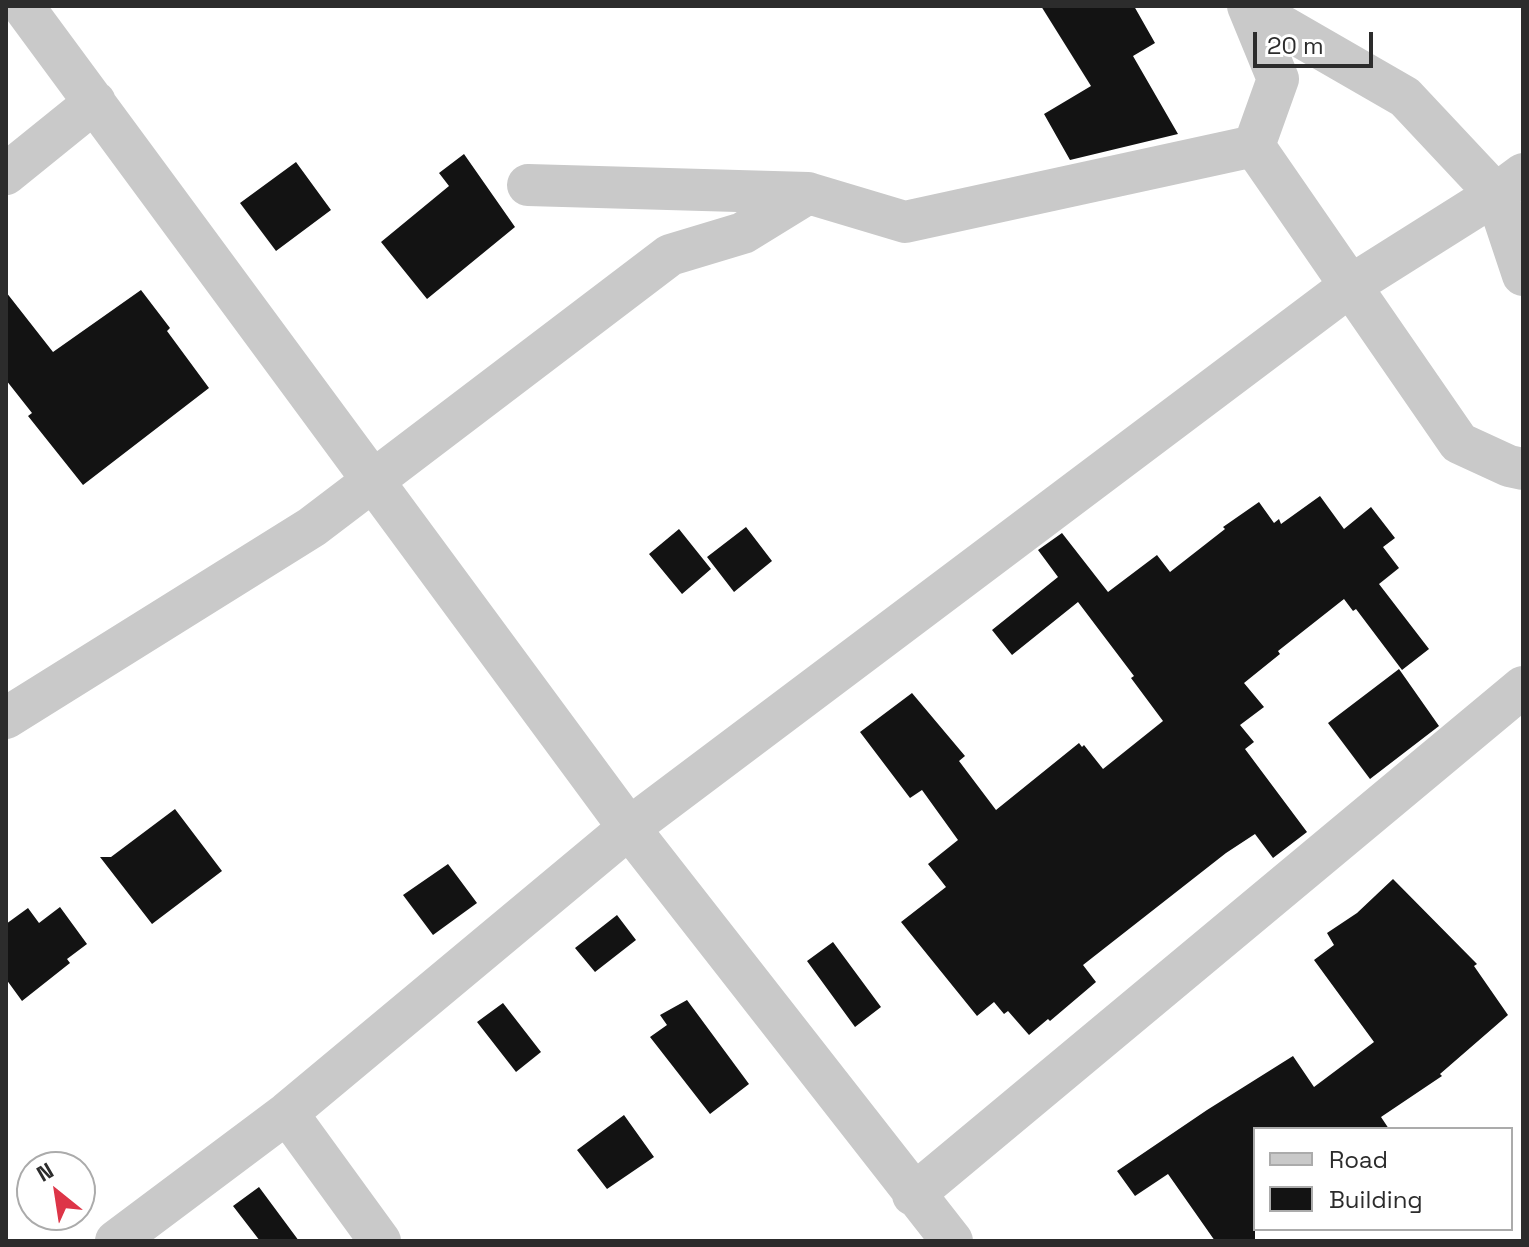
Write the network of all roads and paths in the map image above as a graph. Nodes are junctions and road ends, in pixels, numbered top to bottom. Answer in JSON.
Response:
{"nodes":[{"id":1,"x":23,"y":6,"type":"edge"},
{"id":2,"x":1248,"y":6,"type":"edge"},
{"id":3,"x":95,"y":102,"type":"junction"},
{"id":4,"x":1254,"y":146,"type":"junction"},
{"id":5,"x":6,"y":174,"type":"edge"},
{"id":6,"x":1509,"y":184,"type":"edge"},
{"id":7,"x":528,"y":185,"type":"dead end"},
{"id":8,"x":808,"y":193,"type":"junction"},
{"id":9,"x":1523,"y":275,"type":"edge"},
{"id":10,"x":1350,"y":286,"type":"junction"},
{"id":11,"x":1523,"y":469,"type":"edge"},
{"id":12,"x":374,"y":482,"type":"junction"},
{"id":13,"x":1523,"y":687,"type":"edge"},
{"id":14,"x":6,"y":718,"type":"edge"},
{"id":15,"x":629,"y":828,"type":"junction"},
{"id":16,"x":287,"y":1113,"type":"junction"},
{"id":17,"x":913,"y":1195,"type":"junction"},
{"id":18,"x":116,"y":1241,"type":"edge"},
{"id":19,"x":380,"y":1241,"type":"edge"},
{"id":20,"x":952,"y":1241,"type":"edge"}],
"edges":[{"from":1,"to":3,"type":"street"},
{"from":2,"to":4,"type":"street"},
{"from":2,"to":6,"type":"street"},
{"from":3,"to":5,"type":"street"},
{"from":3,"to":12,"type":"street"},
{"from":4,"to":8,"type":"street"},
{"from":4,"to":10,"type":"street"},
{"from":6,"to":9,"type":"street"},
{"from":6,"to":10,"type":"street"},
{"from":7,"to":8,"type":"street"},
{"from":8,"to":12,"type":"street"},
{"from":10,"to":11,"type":"street"},
{"from":10,"to":15,"type":"street"},
{"from":12,"to":14,"type":"street"},
{"from":12,"to":15,"type":"street"},
{"from":13,"to":17,"type":"street"},
{"from":15,"to":16,"type":"street"},
{"from":15,"to":17,"type":"street"},
{"from":16,"to":18,"type":"street"},
{"from":16,"to":19,"type":"street"},
{"from":17,"to":20,"type":"street"}]}
